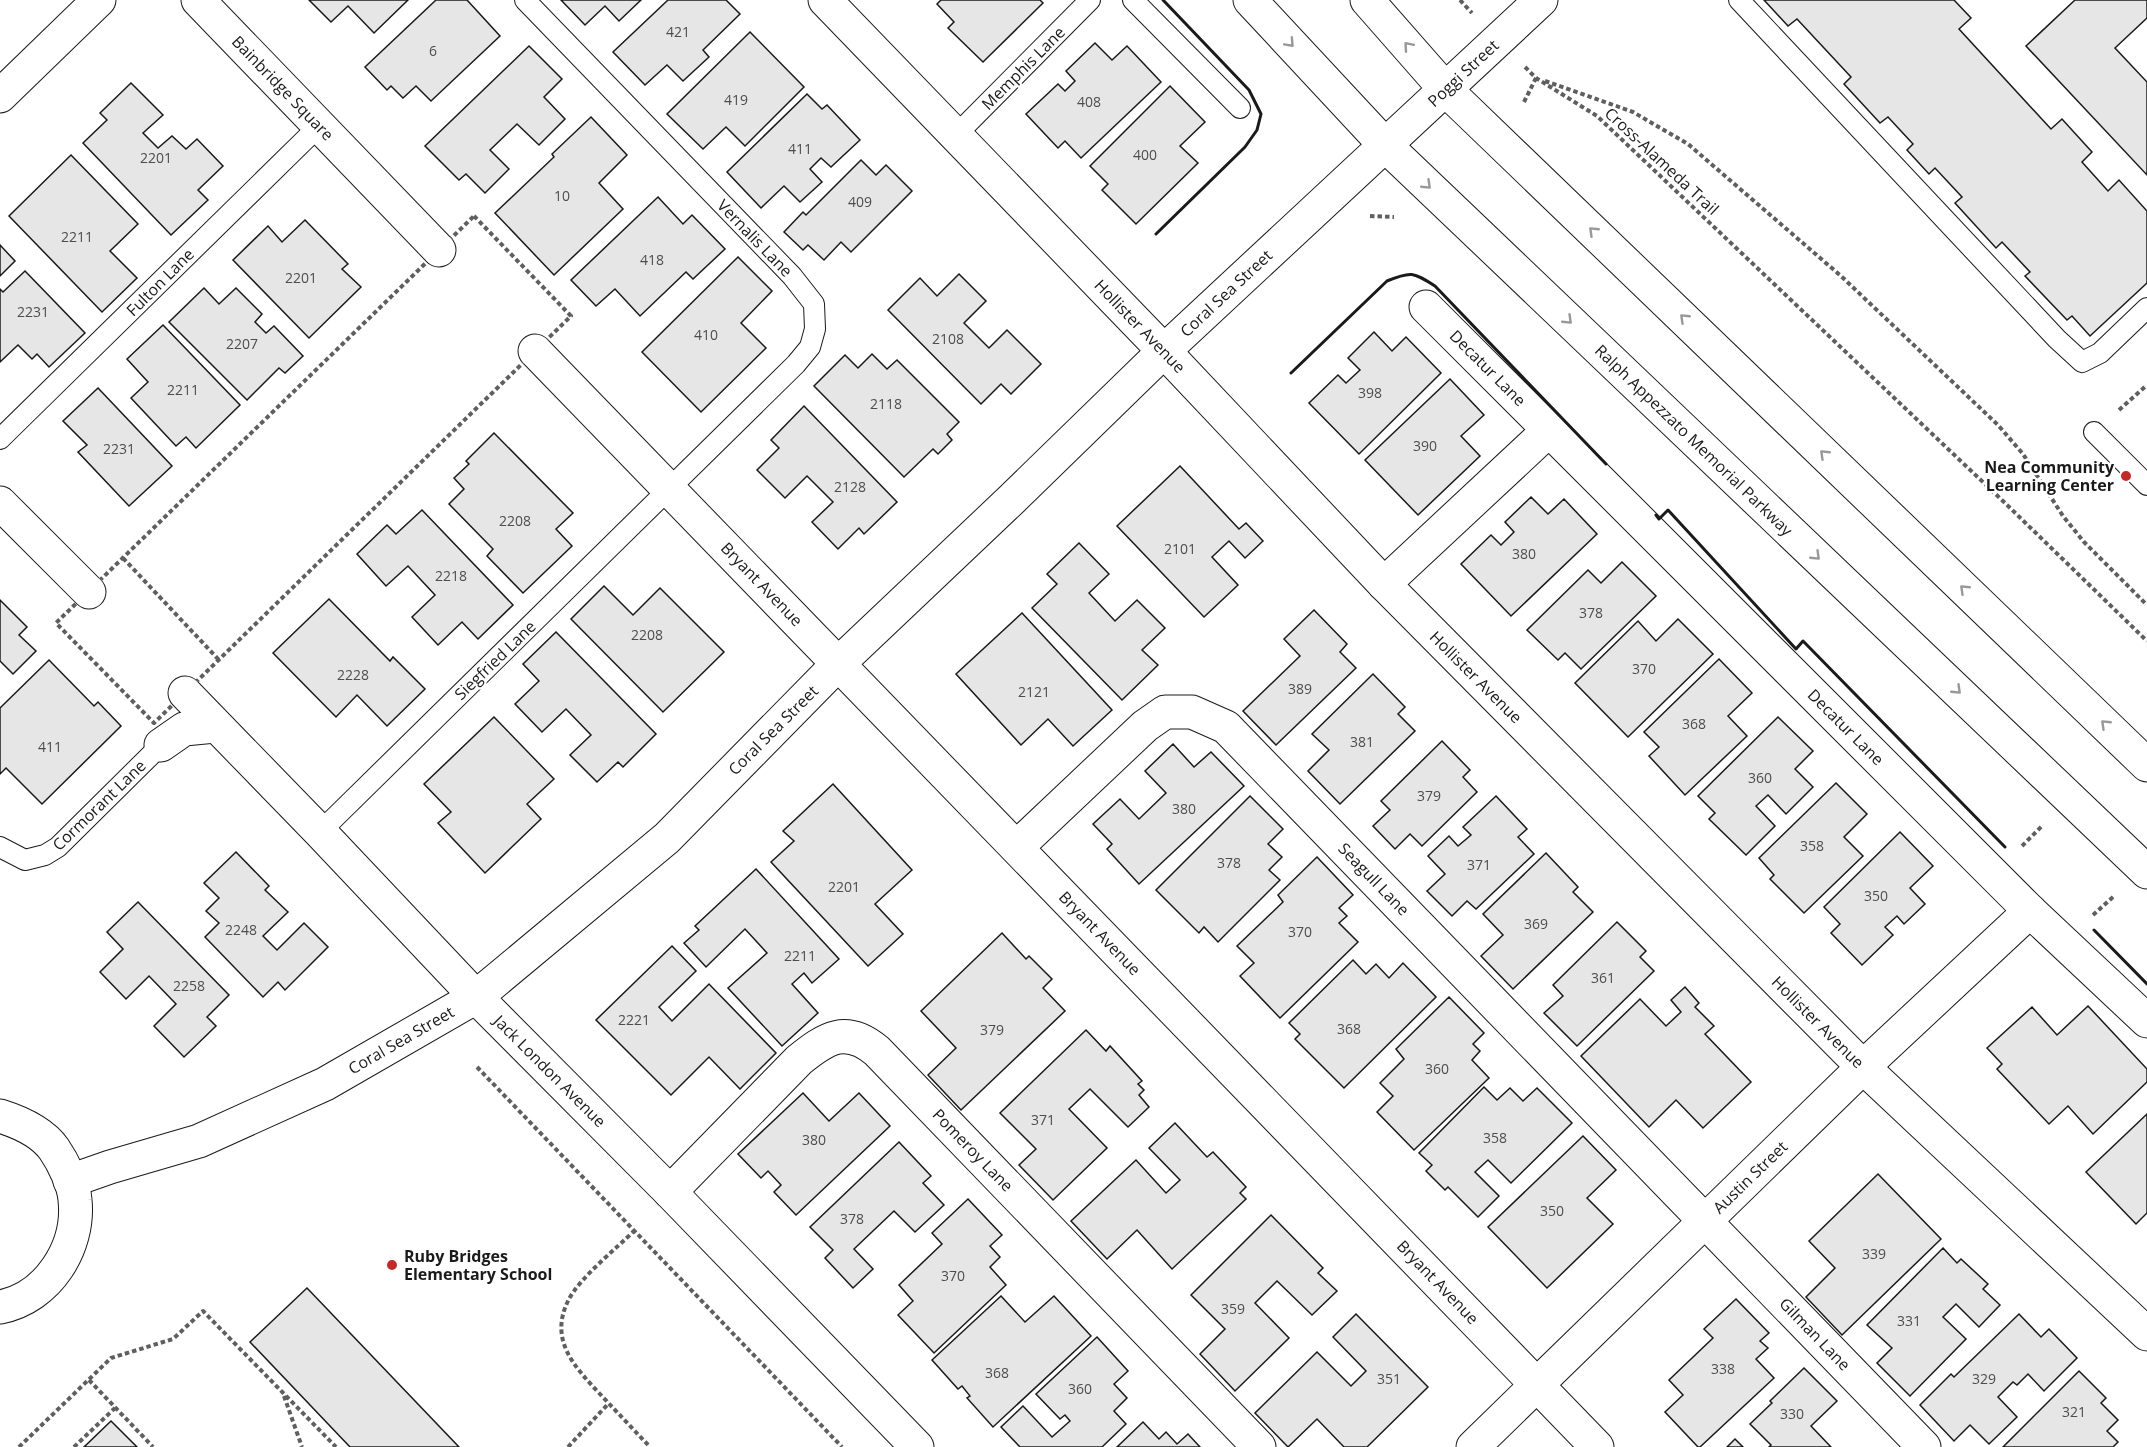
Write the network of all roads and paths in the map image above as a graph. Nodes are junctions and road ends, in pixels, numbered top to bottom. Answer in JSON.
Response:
{"nodes":[{"id":1,"x":99,"y":0,"type":"edge"},
{"id":2,"x":198,"y":0,"type":"edge"},
{"id":3,"x":525,"y":0,"type":"edge"},
{"id":4,"x":825,"y":0,"type":"edge"},
{"id":5,"x":1090,"y":0,"type":"edge"},
{"id":6,"x":1133,"y":0,"type":"edge"},
{"id":7,"x":1250,"y":0,"type":"edge"},
{"id":8,"x":1367,"y":0,"type":"edge"},
{"id":9,"x":1462,"y":0,"type":"edge"},
{"id":10,"x":1541,"y":0,"type":"edge"},
{"id":11,"x":1739,"y":0,"type":"edge"},
{"id":12,"x":1467,"y":8,"type":"dead end"},
{"id":13,"x":1536,"y":78,"type":"junction"},
{"id":14,"x":1446,"y":90,"type":"junction"},
{"id":15,"x":0,"y":96,"type":"edge"},
{"id":16,"x":1524,"y":102,"type":"dead end"},
{"id":17,"x":1240,"y":108,"type":"dead end"},
{"id":18,"x":320,"y":125,"type":"junction"},
{"id":19,"x":956,"y":136,"type":"junction"},
{"id":20,"x":1384,"y":145,"type":"junction"},
{"id":21,"x":1370,"y":216,"type":"dead end"},
{"id":22,"x":1394,"y":217,"type":"dead end"},
{"id":23,"x":439,"y":250,"type":"junction"},
{"id":24,"x":1426,"y":307,"type":"dead end"},
{"id":25,"x":2147,"y":308,"type":"edge"},
{"id":26,"x":535,"y":351,"type":"junction"},
{"id":27,"x":1164,"y":351,"type":"junction"},
{"id":28,"x":1549,"y":430,"type":"junction"},
{"id":29,"x":2094,"y":432,"type":"dead end"},
{"id":30,"x":0,"y":439,"type":"edge"},
{"id":31,"x":2146,"y":483,"type":"edge"},
{"id":32,"x":670,"y":489,"type":"junction"},
{"id":33,"x":7,"y":511,"type":"edge"},
{"id":34,"x":123,"y":558,"type":"junction"},
{"id":35,"x":1384,"y":584,"type":"junction"},
{"id":36,"x":89,"y":592,"type":"junction"},
{"id":37,"x":2147,"y":605,"type":"edge"},
{"id":38,"x":2147,"y":640,"type":"edge"},
{"id":39,"x":219,"y":660,"type":"junction"},
{"id":40,"x":839,"y":663,"type":"junction"},
{"id":41,"x":185,"y":693,"type":"junction"},
{"id":42,"x":215,"y":726,"type":"junction"},
{"id":43,"x":162,"y":745,"type":"joint"},
{"id":44,"x":2147,"y":765,"type":"edge"},
{"id":45,"x":2071,"y":798,"type":"junction"},
{"id":46,"x":320,"y":832,"type":"junction"},
{"id":47,"x":0,"y":847,"type":"edge"},
{"id":48,"x":1017,"y":847,"type":"junction"},
{"id":49,"x":2145,"y":870,"type":"edge"},
{"id":50,"x":1993,"y":874,"type":"junction"},
{"id":51,"x":2030,"y":910,"type":"junction"},
{"id":52,"x":2064,"y":943,"type":"junction"},
{"id":53,"x":476,"y":997,"type":"junction"},
{"id":54,"x":2147,"y":1021,"type":"edge"},
{"id":55,"x":477,"y":1067,"type":"dead end"},
{"id":56,"x":1863,"y":1067,"type":"junction"},
{"id":57,"x":0,"y":1116,"type":"edge"},
{"id":58,"x":70,"y":1181,"type":"junction"},
{"id":59,"x":670,"y":1192,"type":"junction"},
{"id":60,"x":1705,"y":1221,"type":"junction"},
{"id":61,"x":635,"y":1230,"type":"junction"},
{"id":62,"x":0,"y":1307,"type":"edge"},
{"id":63,"x":2147,"y":1334,"type":"edge"},
{"id":64,"x":89,"y":1380,"type":"junction"},
{"id":65,"x":1538,"y":1385,"type":"junction"},
{"id":66,"x":283,"y":1392,"type":"junction"},
{"id":67,"x":609,"y":1403,"type":"junction"},
{"id":68,"x":115,"y":1408,"type":"junction"},
{"id":69,"x":19,"y":1447,"type":"edge"},
{"id":70,"x":74,"y":1447,"type":"edge"},
{"id":71,"x":153,"y":1447,"type":"edge"},
{"id":72,"x":302,"y":1447,"type":"edge"},
{"id":73,"x":336,"y":1447,"type":"edge"},
{"id":74,"x":568,"y":1447,"type":"edge"},
{"id":75,"x":650,"y":1447,"type":"edge"},
{"id":76,"x":842,"y":1447,"type":"edge"},
{"id":77,"x":917,"y":1447,"type":"edge"},
{"id":78,"x":1259,"y":1447,"type":"edge"},
{"id":79,"x":1473,"y":1447,"type":"edge"},
{"id":80,"x":1597,"y":1447,"type":"edge"},
{"id":81,"x":1924,"y":1447,"type":"edge"}],
"edges":[{"from":1,"to":15,"type":"street"},
{"from":2,"to":18,"type":"street","name":"Bainbridge Square"},
{"from":3,"to":32,"type":"lane","name":"Vernalis Lane"},
{"from":4,"to":19,"type":"street","name":"Hollister Avenue"},
{"from":5,"to":19,"type":"lane","name":"Memphis Lane"},
{"from":6,"to":17,"type":"lane"},
{"from":7,"to":20,"type":"street","name":"Ralph Appezzato Memorial Parkway","one_way":true},
{"from":14,"to":8,"type":"street","one_way":true},
{"from":9,"to":12,"type":"path"},
{"from":10,"to":14,"type":"street","name":"Poggi Street"},
{"from":11,"to":25,"type":"lane"},
{"from":13,"to":16,"type":"path"},
{"from":13,"to":37,"type":"path","name":"Cross-Alameda Trail"},
{"from":13,"to":38,"type":"path","name":"Cross-Alameda Trail"},
{"from":14,"to":20,"type":"street","name":"Poggi Street"},
{"from":44,"to":14,"type":"street","one_way":true},
{"from":18,"to":23,"type":"street","name":"Bainbridge Square"},
{"from":18,"to":30,"type":"lane","name":"Fulton Lane"},
{"from":19,"to":27,"type":"street","name":"Hollister Avenue"},
{"from":20,"to":27,"type":"street","name":"Coral Sea Street"},
{"from":20,"to":45,"type":"street","name":"Ralph Appezzato Memorial Parkway","one_way":true},
{"from":21,"to":22,"type":"path"},
{"from":23,"to":26,"type":"path"},
{"from":23,"to":34,"type":"path"},
{"from":24,"to":28,"type":"street","name":"Decatur Lane"},
{"from":26,"to":32,"type":"street","name":"Bryant Avenue"},
{"from":26,"to":39,"type":"path"},
{"from":27,"to":35,"type":"street","name":"Hollister Avenue"},
{"from":27,"to":40,"type":"street","name":"Coral Sea Street"},
{"from":28,"to":35,"type":"street"},
{"from":28,"to":50,"type":"street","name":"Decatur Lane"},
{"from":29,"to":31,"type":"lane"},
{"from":32,"to":40,"type":"street","name":"Bryant Avenue"},
{"from":32,"to":46,"type":"lane","name":"Siegfried Lane"},
{"from":33,"to":36,"type":"street"},
{"from":34,"to":36,"type":"path"},
{"from":34,"to":39,"type":"path"},
{"from":35,"to":56,"type":"street","name":"Hollister Avenue"},
{"from":36,"to":41,"type":"path"},
{"from":39,"to":41,"type":"path"},
{"from":40,"to":48,"type":"street","name":"Bryant Avenue"},
{"from":40,"to":53,"type":"street","name":"Coral Sea Street"},
{"from":41,"to":42,"type":"street","name":"Jack London Avenue"},
{"from":42,"to":43,"type":"street"},
{"from":42,"to":46,"type":"street","name":"Jack London Avenue"},
{"from":43,"to":47,"type":"lane","name":"Cormorant Lane"},
{"from":45,"to":49,"type":"street","name":"Ralph Appezzato Memorial Parkway"},
{"from":45,"to":50,"type":"path"},
{"from":46,"to":53,"type":"street","name":"Jack London Avenue"},
{"from":48,"to":60,"type":"street","name":"Seagull Lane"},
{"from":48,"to":65,"type":"street","name":"Bryant Avenue"},
{"from":49,"to":52,"type":"path"},
{"from":50,"to":51,"type":"street","name":"Decatur Lane"},
{"from":51,"to":52,"type":"street","name":"Decatur Lane"},
{"from":51,"to":56,"type":"street","name":"Austin Street"},
{"from":52,"to":54,"type":"street","name":"Decatur Lane"},
{"from":53,"to":58,"type":"street","name":"Coral Sea Street"},
{"from":53,"to":59,"type":"street","name":"Jack London Avenue"},
{"from":55,"to":61,"type":"path"},
{"from":56,"to":60,"type":"street","name":"Austin Street"},
{"from":56,"to":63,"type":"street","name":"Hollister Avenue"},
{"from":57,"to":58,"type":"street"},
{"from":58,"to":62,"type":"street"},
{"from":59,"to":77,"type":"street","name":"Jack London Avenue"},
{"from":59,"to":78,"type":"street","name":"Pomeroy Lane"},
{"from":60,"to":65,"type":"street","name":"Austin Street"},
{"from":60,"to":81,"type":"street","name":"Gilman Lane"},
{"from":61,"to":67,"type":"path"},
{"from":61,"to":76,"type":"path"},
{"from":64,"to":66,"type":"path"},
{"from":64,"to":68,"type":"path"},
{"from":64,"to":69,"type":"path"},
{"from":65,"to":79,"type":"street","name":"Austin Street"},
{"from":65,"to":80,"type":"street","name":"Bryant Avenue"},
{"from":66,"to":72,"type":"path"},
{"from":66,"to":73,"type":"path"},
{"from":67,"to":74,"type":"path"},
{"from":67,"to":75,"type":"path"},
{"from":68,"to":70,"type":"path"},
{"from":68,"to":71,"type":"path"}]}
